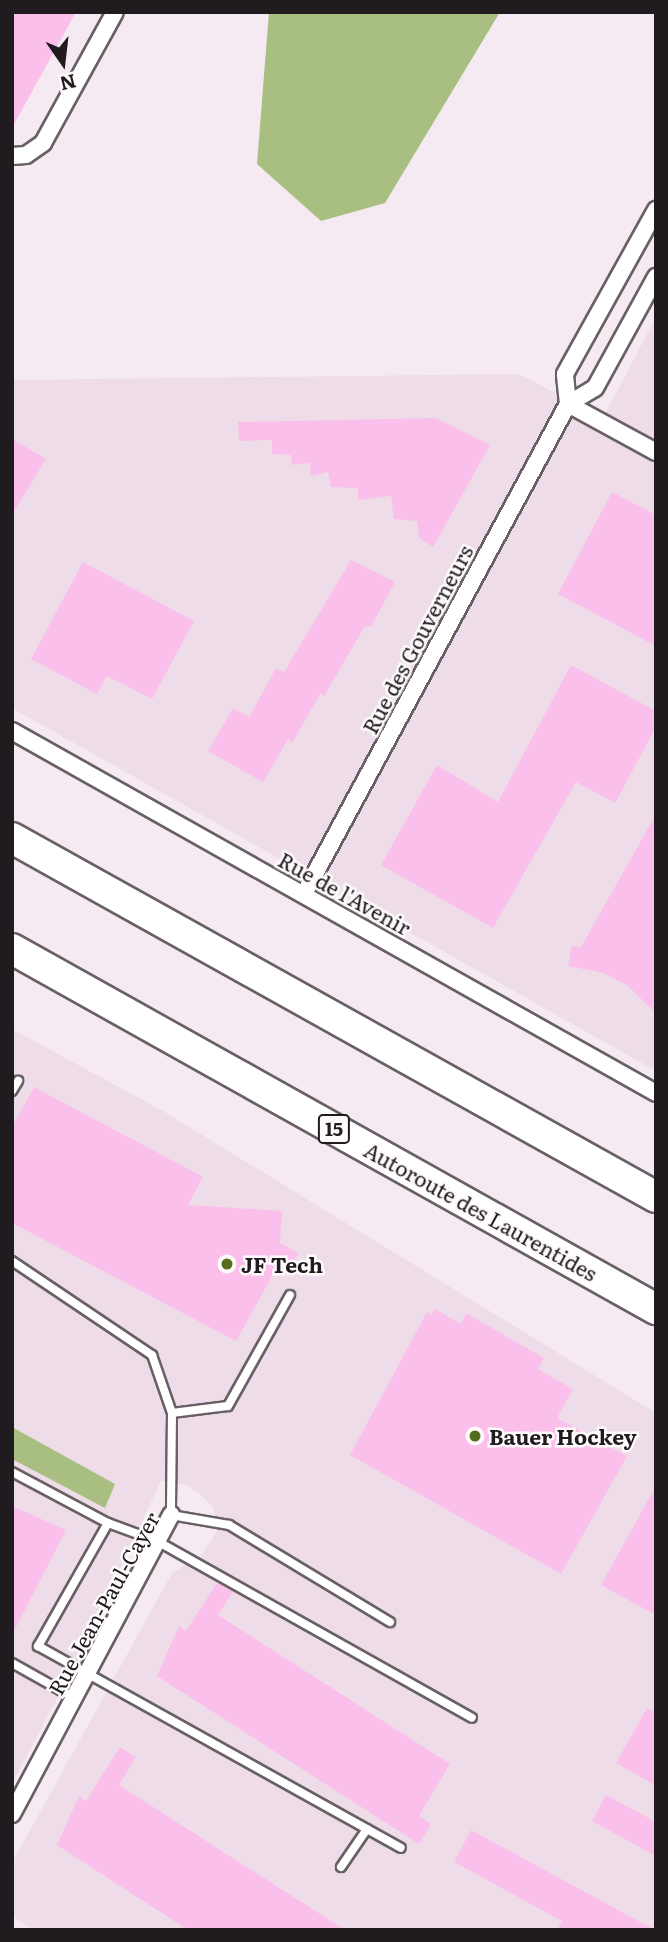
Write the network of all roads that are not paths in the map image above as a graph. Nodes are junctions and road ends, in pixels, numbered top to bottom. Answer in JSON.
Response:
{"nodes":[{"id":1,"x":115,"y":12,"type":"edge"},
{"id":2,"x":12,"y":156,"type":"edge"},
{"id":3,"x":656,"y":210,"type":"edge"},
{"id":4,"x":656,"y":277,"type":"edge"},
{"id":5,"x":568,"y":404,"type":"junction"},
{"id":6,"x":656,"y":452,"type":"edge"},
{"id":7,"x":12,"y":731,"type":"edge"},
{"id":8,"x":12,"y":838,"type":"edge"},
{"id":9,"x":304,"y":894,"type":"junction"},
{"id":10,"x":12,"y":949,"type":"edge"},
{"id":11,"x":18,"y":1080,"type":"dead end"},
{"id":12,"x":12,"y":1091,"type":"edge"},
{"id":13,"x":656,"y":1093,"type":"edge"},
{"id":14,"x":656,"y":1197,"type":"edge"},
{"id":15,"x":12,"y":1261,"type":"edge"},
{"id":16,"x":290,"y":1295,"type":"dead end"},
{"id":17,"x":656,"y":1309,"type":"edge"},
{"id":18,"x":172,"y":1413,"type":"junction"},
{"id":19,"x":12,"y":1472,"type":"edge"},
{"id":20,"x":171,"y":1515,"type":"junction"},
{"id":21,"x":108,"y":1523,"type":"junction"},
{"id":22,"x":157,"y":1541,"type":"junction"},
{"id":23,"x":390,"y":1622,"type":"dead end"},
{"id":24,"x":12,"y":1663,"type":"edge"},
{"id":25,"x":87,"y":1672,"type":"junction"},
{"id":26,"x":74,"y":1698,"type":"junction"},
{"id":27,"x":472,"y":1718,"type":"dead end"},
{"id":28,"x":12,"y":1814,"type":"edge"},
{"id":29,"x":367,"y":1829,"type":"junction"},
{"id":30,"x":401,"y":1848,"type":"dead end"},
{"id":31,"x":341,"y":1867,"type":"dead end"}],
"edges":[{"from":1,"to":2,"type":"street"},
{"from":3,"to":5,"type":"street","name":"Rue des Gouverneurs"},
{"from":4,"to":5,"type":"street","name":"Rue des Gouverneurs"},
{"from":5,"to":6,"type":"street"},
{"from":5,"to":9,"type":"street","name":"Rue des Gouverneurs"},
{"from":7,"to":9,"type":"street","name":"Rue de l'Avenir"},
{"from":8,"to":14,"type":"highway"},
{"from":9,"to":13,"type":"street","name":"Rue de l'Avenir"},
{"from":10,"to":17,"type":"highway","name":"Autoroute des Laurentides","number":"15"},
{"from":11,"to":12,"type":"lane"},
{"from":15,"to":18,"type":"lane"},
{"from":16,"to":18,"type":"lane"},
{"from":18,"to":20,"type":"lane"},
{"from":19,"to":21,"type":"lane"},
{"from":20,"to":22,"type":"street","name":"Rue Jean-Paul-Cayer"},
{"from":20,"to":23,"type":"lane","name":"Rue Jean-Paul-Cayer"},
{"from":21,"to":22,"type":"lane"},
{"from":21,"to":25,"type":"lane"},
{"from":22,"to":25,"type":"street","name":"Rue Jean-Paul-Cayer"},
{"from":22,"to":27,"type":"lane"},
{"from":24,"to":26,"type":"lane"},
{"from":25,"to":26,"type":"street","name":"Rue Jean-Paul-Cayer"},
{"from":25,"to":29,"type":"lane"},
{"from":26,"to":28,"type":"street","name":"Rue Jean-Paul-Cayer"},
{"from":29,"to":30,"type":"lane"},
{"from":29,"to":31,"type":"lane"}]}
